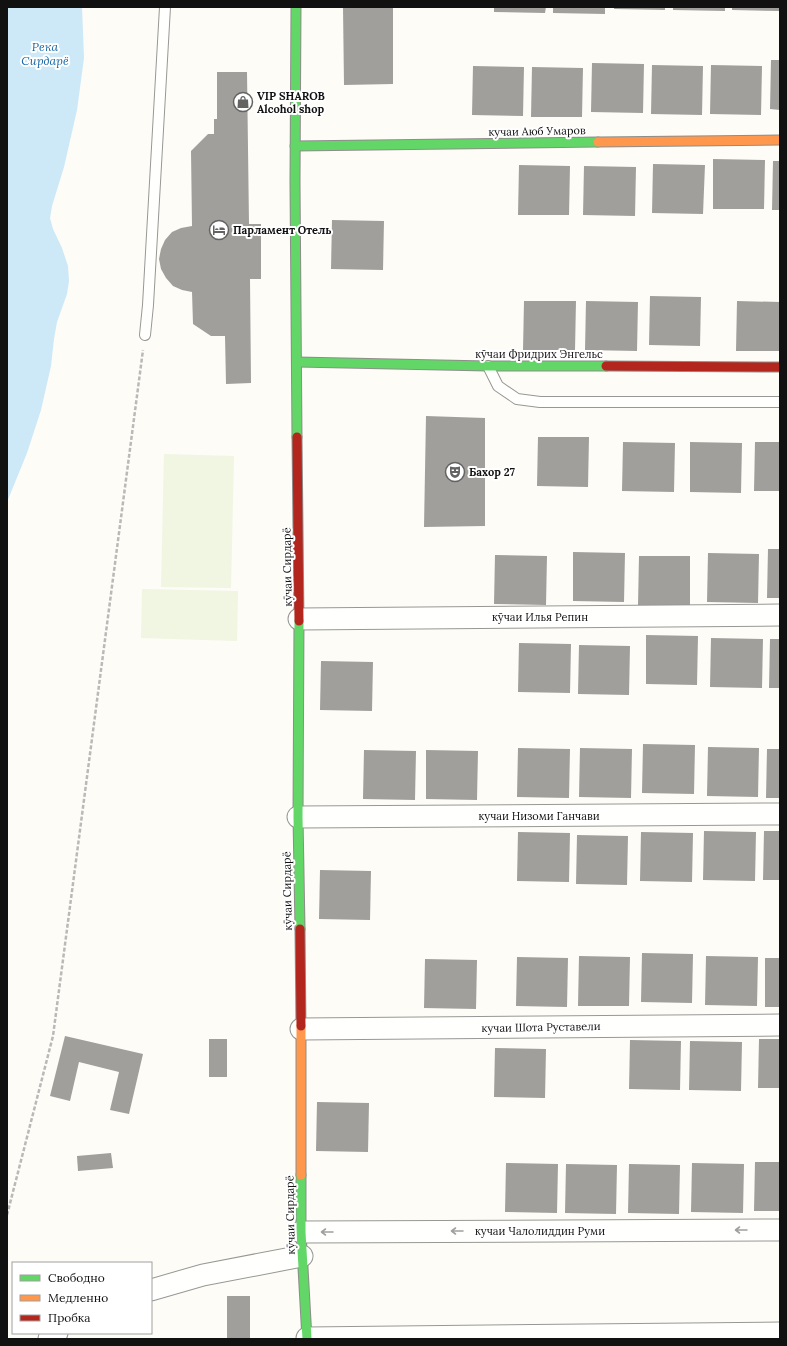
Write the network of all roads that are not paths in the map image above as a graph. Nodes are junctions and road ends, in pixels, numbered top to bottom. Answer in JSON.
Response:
{"nodes":[{"id":1,"x":165,"y":7,"type":"edge"},
{"id":2,"x":296,"y":7,"type":"edge"},
{"id":3,"x":780,"y":140,"type":"edge"},
{"id":4,"x":295,"y":146,"type":"junction"},
{"id":5,"x":145,"y":335,"type":"road end"},
{"id":6,"x":297,"y":362,"type":"junction"},
{"id":7,"x":488,"y":366,"type":"junction"},
{"id":8,"x":780,"y":367,"type":"edge"},
{"id":9,"x":780,"y":402,"type":"edge"},
{"id":10,"x":780,"y":615,"type":"edge"},
{"id":11,"x":299,"y":619,"type":"junction"},
{"id":12,"x":780,"y":814,"type":"edge"},
{"id":13,"x":298,"y":817,"type":"junction"},
{"id":14,"x":780,"y":1024,"type":"edge"},
{"id":15,"x":301,"y":1029,"type":"junction"},
{"id":16,"x":780,"y":1230,"type":"edge"},
{"id":17,"x":301,"y":1232,"type":"junction"},
{"id":18,"x":302,"y":1256,"type":"junction"},
{"id":19,"x":152,"y":1290,"type":"edge"},
{"id":20,"x":780,"y":1333,"type":"edge"},
{"id":21,"x":307,"y":1338,"type":"edge"}],
"edges":[{"from":1,"to":5,"type":"lane"},
{"from":2,"to":4,"type":"main road","name":"кӯчаи Сирдарё"},
{"from":3,"to":4,"type":"main road","name":"кучаи Аюб Умаров"},
{"from":4,"to":6,"type":"main road","name":"кӯчаи Сирдарё"},
{"from":6,"to":7,"type":"main road","name":"кӯчаи Фридрих Энгельс"},
{"from":6,"to":11,"type":"main road","name":"кӯчаи Сирдарё"},
{"from":7,"to":8,"type":"main road","name":"кӯчаи Фридрих Энгельс"},
{"from":7,"to":9,"type":"lane"},
{"from":10,"to":11,"type":"street","name":"кӯчаи Илья Репин"},
{"from":11,"to":13,"type":"main road","name":"кӯчаи Сирдарё"},
{"from":12,"to":13,"type":"street","name":"кучаи Низоми Ганчави"},
{"from":13,"to":15,"type":"main road","name":"кӯчаи Сирдарё"},
{"from":14,"to":15,"type":"street","name":"кучаи Шота Руставели"},
{"from":15,"to":17,"type":"main road","name":"кӯчаи Сирдарё"},
{"from":16,"to":17,"type":"street","name":"кучаи Чалолиддин Руми","one_way":true},
{"from":17,"to":18,"type":"main road","name":"кӯчаи Сирдарё"},
{"from":18,"to":19,"type":"street"},
{"from":18,"to":21,"type":"main road","name":"кӯчаи Сирдарё"},
{"from":20,"to":21,"type":"street"}]}
